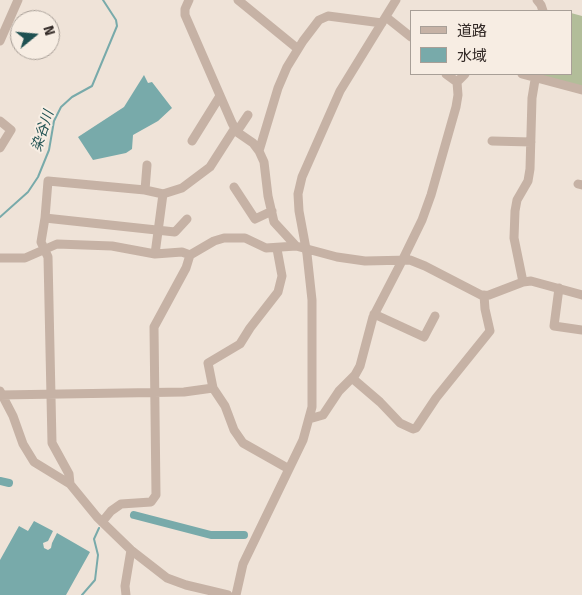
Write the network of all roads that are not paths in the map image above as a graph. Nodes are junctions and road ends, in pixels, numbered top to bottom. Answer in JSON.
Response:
{"nodes":[{"id":1,"x":18,"y":0,"type":"edge"},
{"id":2,"x":189,"y":0,"type":"edge"},
{"id":3,"x":238,"y":0,"type":"edge"},
{"id":4,"x":396,"y":0,"type":"edge"},
{"id":5,"x":384,"y":20,"type":"junction"},
{"id":6,"x":410,"y":36,"type":"edge"},
{"id":7,"x":0,"y":41,"type":"edge"},
{"id":8,"x":298,"y":49,"type":"junction"},
{"id":9,"x":447,"y":75,"type":"edge"},
{"id":10,"x":464,"y":75,"type":"edge"},
{"id":11,"x":536,"y":75,"type":"edge"},
{"id":12,"x":457,"y":82,"type":"junction"},
{"id":13,"x":582,"y":90,"type":"edge"},
{"id":14,"x":220,"y":96,"type":"junction"},
{"id":15,"x":248,"y":115,"type":"dead end"},
{"id":16,"x":0,"y":121,"type":"edge"},
{"id":17,"x":235,"y":128,"type":"junction"},
{"id":18,"x":192,"y":141,"type":"dead end"},
{"id":19,"x":492,"y":141,"type":"dead end"},
{"id":20,"x":531,"y":142,"type":"junction"},
{"id":21,"x":0,"y":148,"type":"edge"},
{"id":22,"x":259,"y":151,"type":"junction"},
{"id":23,"x":147,"y":165,"type":"dead end"},
{"id":24,"x":234,"y":187,"type":"dead end"},
{"id":25,"x":145,"y":190,"type":"junction"},
{"id":26,"x":163,"y":194,"type":"junction"},
{"id":27,"x":272,"y":211,"type":"junction"},
{"id":28,"x":45,"y":218,"type":"junction"},
{"id":29,"x":187,"y":219,"type":"dead end"},
{"id":30,"x":158,"y":230,"type":"junction"},
{"id":31,"x":296,"y":246,"type":"junction"},
{"id":32,"x":277,"y":248,"type":"junction"},
{"id":33,"x":306,"y":248,"type":"junction"},
{"id":34,"x":45,"y":250,"type":"junction"},
{"id":35,"x":155,"y":254,"type":"junction"},
{"id":36,"x":190,"y":254,"type":"junction"},
{"id":37,"x":0,"y":258,"type":"edge"},
{"id":38,"x":403,"y":259,"type":"junction"},
{"id":39,"x":523,"y":282,"type":"junction"},
{"id":40,"x":559,"y":288,"type":"junction"},
{"id":41,"x":484,"y":295,"type":"junction"},
{"id":42,"x":582,"y":295,"type":"edge"},
{"id":43,"x":374,"y":314,"type":"junction"},
{"id":44,"x":435,"y":316,"type":"dead end"},
{"id":45,"x":582,"y":330,"type":"edge"},
{"id":46,"x":352,"y":378,"type":"junction"},
{"id":47,"x":213,"y":388,"type":"junction"},
{"id":48,"x":154,"y":392,"type":"junction"},
{"id":49,"x":1,"y":394,"type":"edge"},
{"id":50,"x":50,"y":394,"type":"junction"},
{"id":51,"x":309,"y":419,"type":"junction"},
{"id":52,"x":289,"y":469,"type":"junction"},
{"id":53,"x":70,"y":484,"type":"junction"},
{"id":54,"x":102,"y":522,"type":"junction"},
{"id":55,"x":131,"y":550,"type":"junction"},
{"id":56,"x":126,"y":595,"type":"edge"},
{"id":57,"x":228,"y":595,"type":"edge"},
{"id":58,"x":236,"y":595,"type":"edge"}],
"edges":[{"from":1,"to":7,"type":"street"},
{"from":2,"to":14,"type":"street"},
{"from":3,"to":8,"type":"street"},
{"from":4,"to":5,"type":"street"},
{"from":5,"to":6,"type":"street"},
{"from":5,"to":8,"type":"street"},
{"from":5,"to":33,"type":"street"},
{"from":8,"to":22,"type":"street"},
{"from":9,"to":12,"type":"street"},
{"from":10,"to":12,"type":"street"},
{"from":11,"to":13,"type":"street"},
{"from":11,"to":20,"type":"street"},
{"from":12,"to":38,"type":"street"},
{"from":14,"to":17,"type":"street"},
{"from":14,"to":18,"type":"street"},
{"from":15,"to":17,"type":"street"},
{"from":16,"to":21,"type":"street"},
{"from":17,"to":22,"type":"street"},
{"from":17,"to":26,"type":"street"},
{"from":19,"to":20,"type":"street"},
{"from":20,"to":39,"type":"street"},
{"from":22,"to":27,"type":"street"},
{"from":23,"to":25,"type":"street"},
{"from":24,"to":27,"type":"street"},
{"from":25,"to":26,"type":"street"},
{"from":25,"to":28,"type":"street"},
{"from":26,"to":30,"type":"street"},
{"from":27,"to":31,"type":"street"},
{"from":28,"to":30,"type":"street"},
{"from":28,"to":34,"type":"street"},
{"from":29,"to":30,"type":"street"},
{"from":30,"to":35,"type":"street"},
{"from":31,"to":32,"type":"street"},
{"from":31,"to":33,"type":"street"},
{"from":32,"to":36,"type":"street"},
{"from":32,"to":47,"type":"street"},
{"from":33,"to":38,"type":"street"},
{"from":33,"to":51,"type":"street"},
{"from":34,"to":35,"type":"street"},
{"from":34,"to":37,"type":"street"},
{"from":34,"to":50,"type":"street"},
{"from":35,"to":36,"type":"street"},
{"from":36,"to":48,"type":"street"},
{"from":38,"to":41,"type":"street"},
{"from":38,"to":43,"type":"street"},
{"from":39,"to":40,"type":"street"},
{"from":39,"to":41,"type":"street"},
{"from":40,"to":42,"type":"street"},
{"from":40,"to":45,"type":"street"},
{"from":41,"to":46,"type":"street"},
{"from":43,"to":44,"type":"street"},
{"from":43,"to":46,"type":"street"},
{"from":46,"to":51,"type":"street"},
{"from":47,"to":48,"type":"street"},
{"from":47,"to":52,"type":"street"},
{"from":48,"to":50,"type":"street"},
{"from":48,"to":54,"type":"street"},
{"from":49,"to":50,"type":"street"},
{"from":49,"to":53,"type":"street"},
{"from":50,"to":53,"type":"street"},
{"from":51,"to":52,"type":"street"},
{"from":52,"to":58,"type":"street"},
{"from":53,"to":54,"type":"street"},
{"from":54,"to":55,"type":"street"},
{"from":55,"to":56,"type":"street"},
{"from":55,"to":57,"type":"street"}]}
